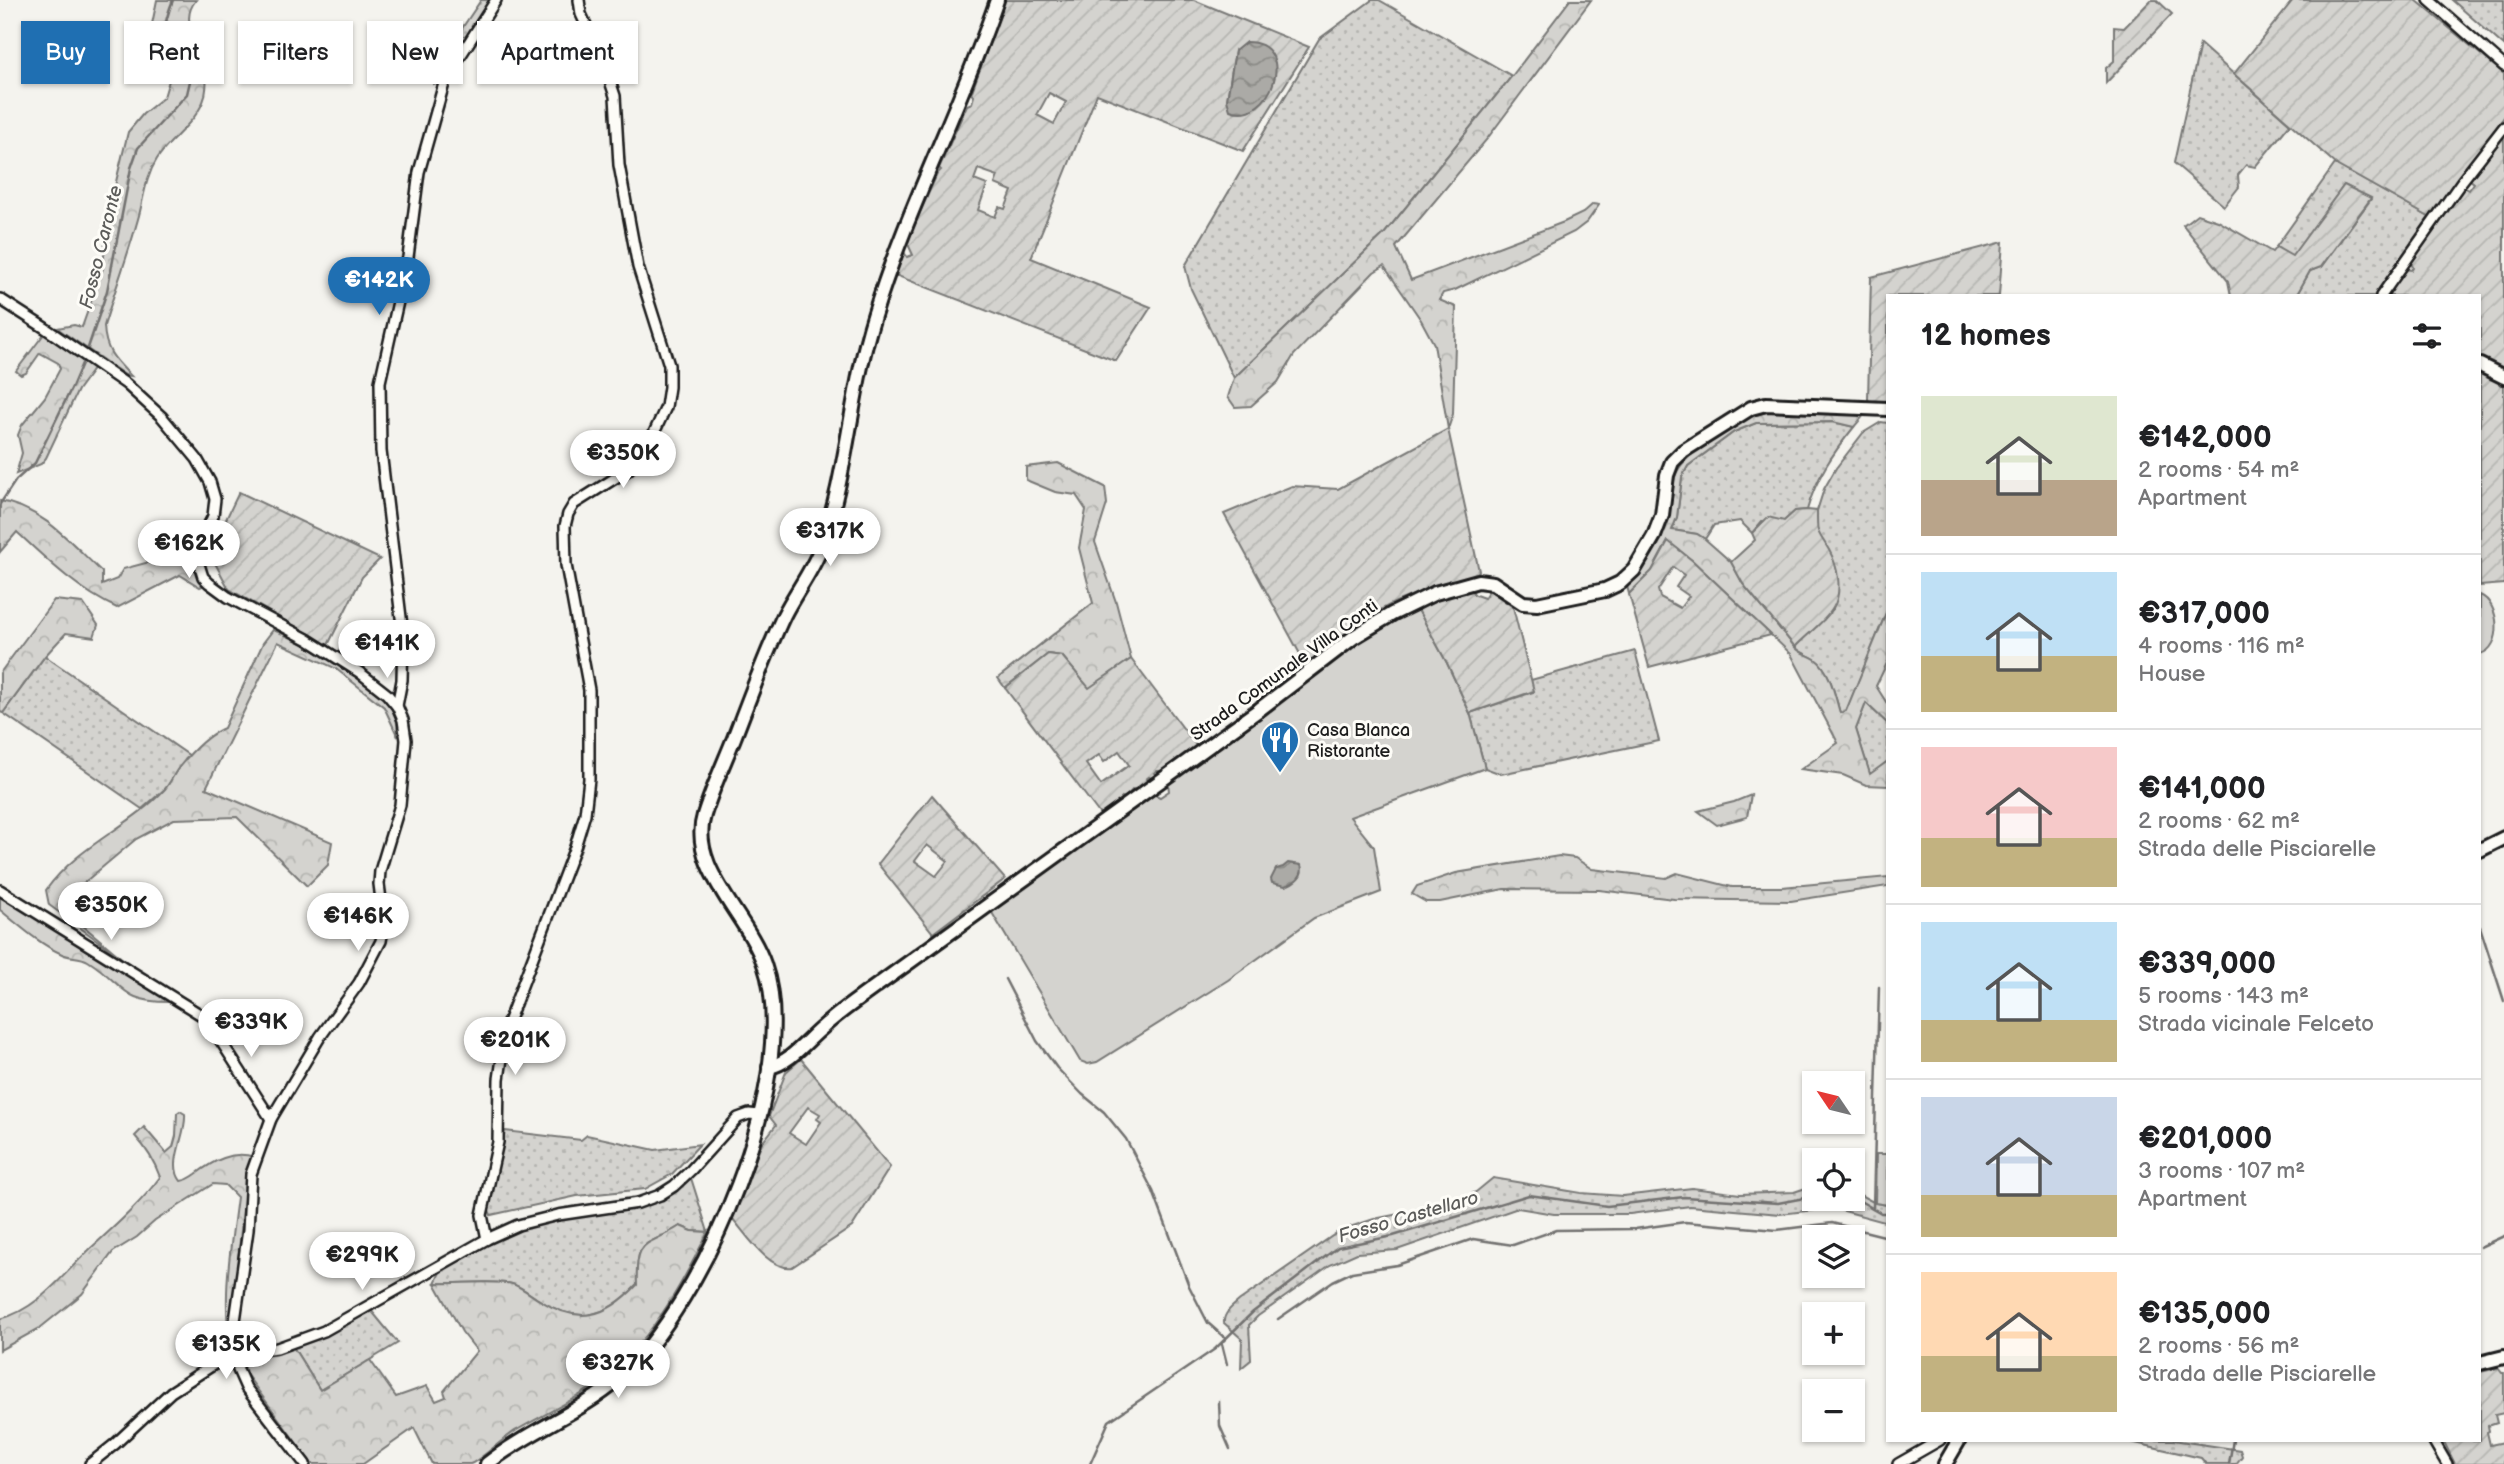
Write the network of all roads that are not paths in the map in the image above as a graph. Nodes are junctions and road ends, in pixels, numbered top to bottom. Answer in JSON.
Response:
{"nodes":[{"id":1,"x":496,"y":0,"type":"edge"},
{"id":2,"x":579,"y":0,"type":"edge"},
{"id":3,"x":997,"y":0,"type":"edge"},
{"id":4,"x":2429,"y":0,"type":"edge"},
{"id":5,"x":2504,"y":66,"type":"edge"},
{"id":6,"x":2504,"y":127,"type":"edge"},
{"id":7,"x":2382,"y":294,"type":"edge"},
{"id":8,"x":0,"y":299,"type":"edge"},
{"id":9,"x":2481,"y":366,"type":"edge"},
{"id":10,"x":2504,"y":377,"type":"edge"},
{"id":11,"x":1886,"y":409,"type":"edge"},
{"id":12,"x":397,"y":706,"type":"junction"},
{"id":13,"x":2504,"y":838,"type":"edge"},
{"id":14,"x":2481,"y":850,"type":"edge"},
{"id":15,"x":0,"y":890,"type":"edge"},
{"id":16,"x":769,"y":1067,"type":"junction"},
{"id":17,"x":759,"y":1115,"type":"junction"},
{"id":18,"x":271,"y":1119,"type":"junction"},
{"id":19,"x":487,"y":1239,"type":"junction"},
{"id":20,"x":236,"y":1352,"type":"junction"},
{"id":21,"x":2504,"y":1357,"type":"edge"},
{"id":22,"x":2481,"y":1363,"type":"edge"},
{"id":23,"x":1936,"y":1442,"type":"edge"},
{"id":24,"x":1958,"y":1442,"type":"edge"},
{"id":25,"x":2434,"y":1442,"type":"edge"},
{"id":26,"x":90,"y":1464,"type":"edge"},
{"id":27,"x":305,"y":1464,"type":"edge"},
{"id":28,"x":487,"y":1464,"type":"edge"},
{"id":29,"x":1898,"y":1464,"type":"edge"},
{"id":30,"x":1945,"y":1464,"type":"edge"},
{"id":31,"x":2447,"y":1464,"type":"edge"}],
"edges":[{"from":1,"to":12,"type":"street"},
{"from":2,"to":19,"type":"street"},
{"from":3,"to":16,"type":"main road"},
{"from":4,"to":5,"type":"street"},
{"from":6,"to":7,"type":"street"},
{"from":8,"to":12,"type":"street"},
{"from":9,"to":10,"type":"main road"},
{"from":11,"to":16,"type":"main road","name":"Strada Comunale Villa Conti"},
{"from":12,"to":18,"type":"street"},
{"from":13,"to":14,"type":"main road"},
{"from":15,"to":18,"type":"street"},
{"from":16,"to":17,"type":"main road"},
{"from":17,"to":19,"type":"street"},
{"from":17,"to":28,"type":"main road"},
{"from":18,"to":20,"type":"street"},
{"from":19,"to":20,"type":"street"},
{"from":20,"to":26,"type":"street"},
{"from":20,"to":27,"type":"street"},
{"from":21,"to":22,"type":"main road"},
{"from":23,"to":29,"type":"street"},
{"from":24,"to":30,"type":"main road"},
{"from":25,"to":31,"type":"street"}]}
